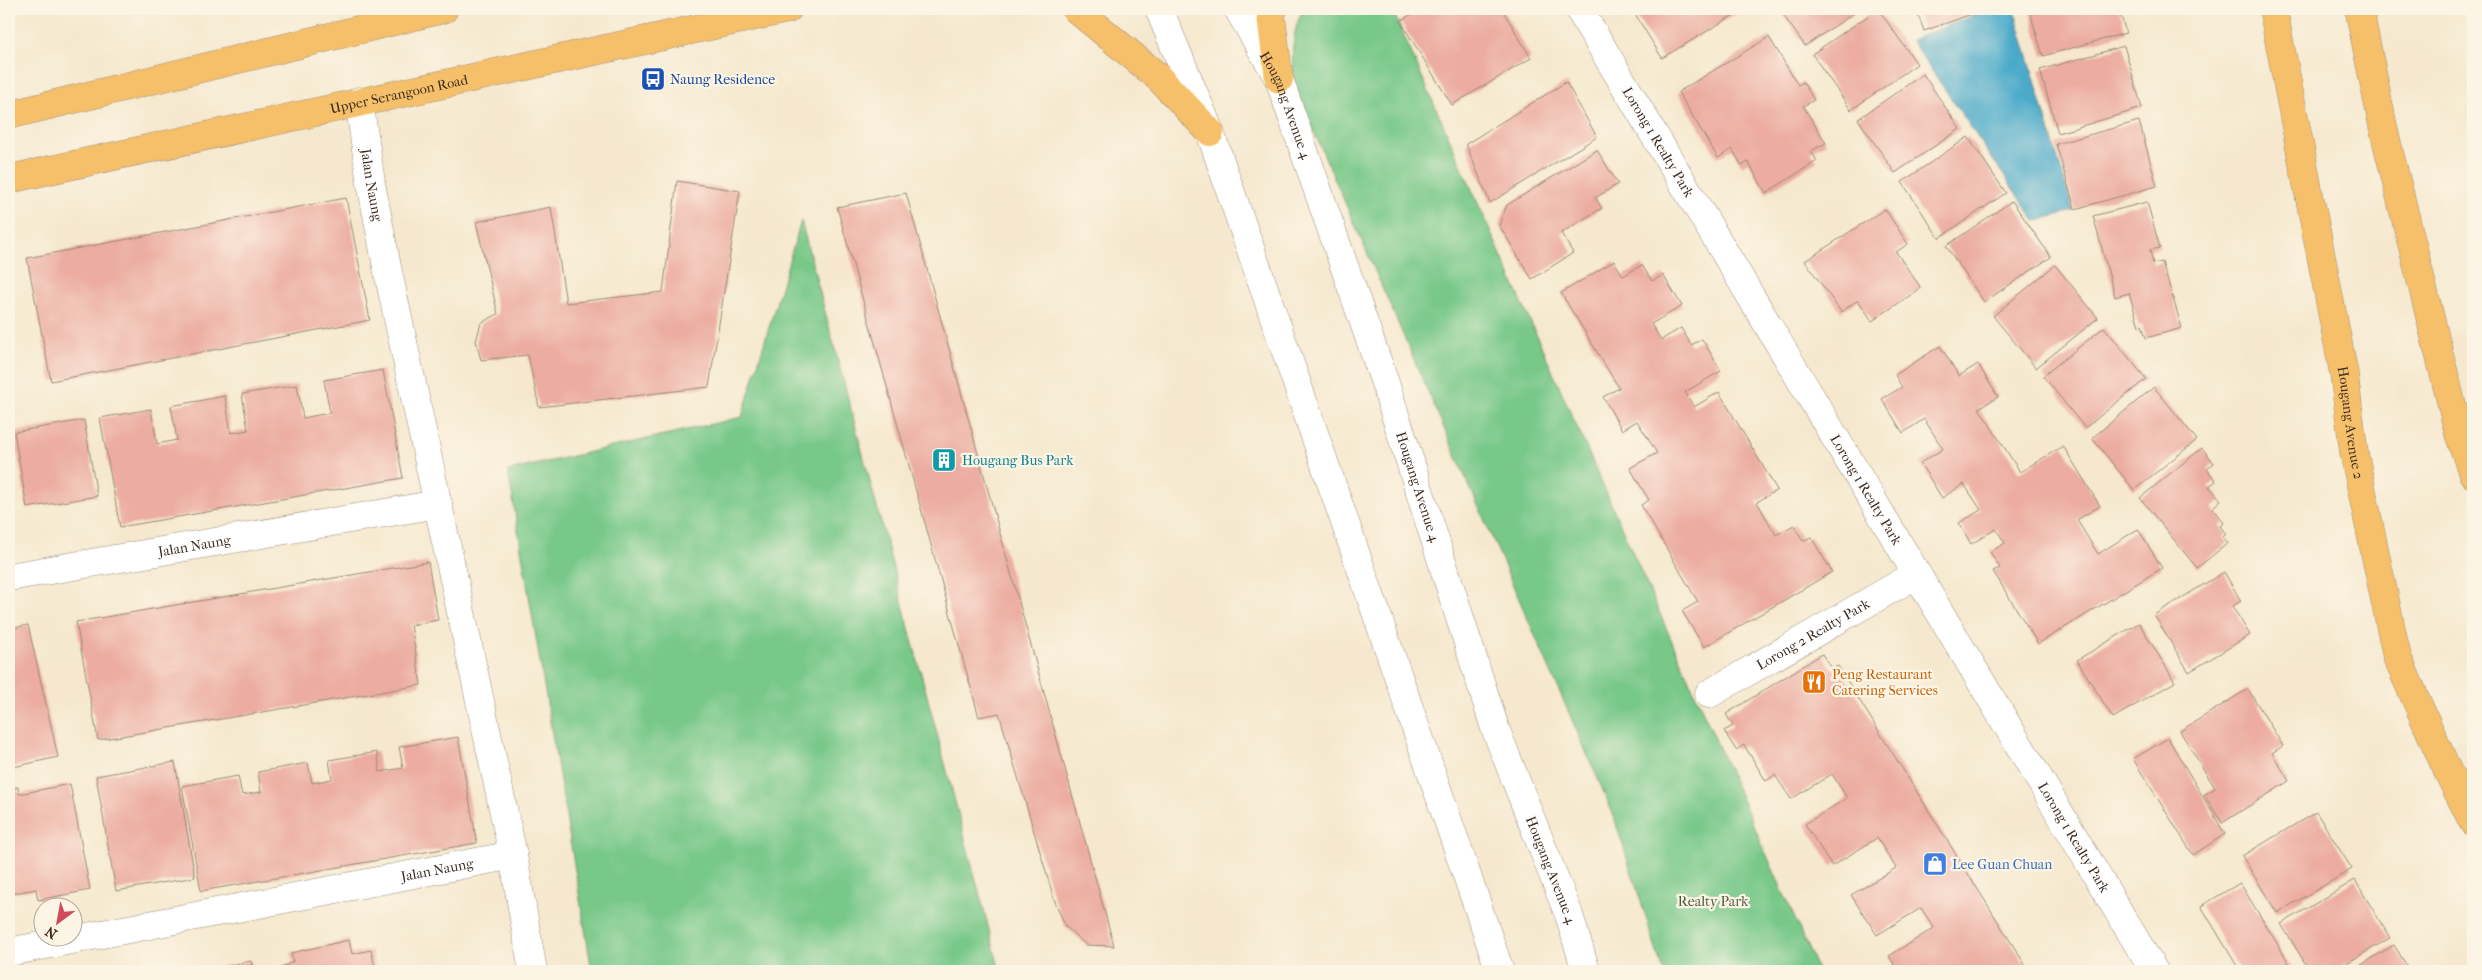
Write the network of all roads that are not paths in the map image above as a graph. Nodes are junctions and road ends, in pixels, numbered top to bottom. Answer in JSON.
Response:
{"nodes":[{"id":1,"x":444,"y":9,"type":"edge"},
{"id":2,"x":788,"y":9,"type":"edge"},
{"id":3,"x":1076,"y":9,"type":"edge"},
{"id":4,"x":1160,"y":9,"type":"edge"},
{"id":5,"x":1238,"y":9,"type":"edge"},
{"id":6,"x":1273,"y":9,"type":"edge"},
{"id":7,"x":1579,"y":9,"type":"edge"},
{"id":8,"x":2273,"y":9,"type":"edge"},
{"id":9,"x":2359,"y":9,"type":"edge"},
{"id":10,"x":1279,"y":79,"type":"junction"},
{"id":11,"x":359,"y":101,"type":"junction"},
{"id":12,"x":9,"y":115,"type":"edge"},
{"id":13,"x":1210,"y":132,"type":"junction"},
{"id":14,"x":9,"y":179,"type":"edge"},
{"id":15,"x":2473,"y":474,"type":"edge"},
{"id":16,"x":438,"y":504,"type":"junction"},
{"id":17,"x":1917,"y":574,"type":"junction"},
{"id":18,"x":9,"y":577,"type":"edge"},
{"id":19,"x":1709,"y":694,"type":"dead end"},
{"id":20,"x":2473,"y":822,"type":"edge"},
{"id":21,"x":513,"y":855,"type":"junction"},
{"id":22,"x":9,"y":952,"type":"edge"},
{"id":23,"x":533,"y":971,"type":"edge"},
{"id":24,"x":1500,"y":971,"type":"edge"},
{"id":25,"x":1586,"y":971,"type":"edge"},
{"id":26,"x":2154,"y":971,"type":"edge"}],
"edges":[{"from":1,"to":12,"type":"main road"},
{"from":2,"to":11,"type":"main road","name":"Upper Serangoon Road"},
{"from":3,"to":13,"type":"main road"},
{"from":4,"to":13,"type":"street"},
{"from":5,"to":10,"type":"street","name":"Hougang Avenue 4"},
{"from":6,"to":10,"type":"main road"},
{"from":7,"to":17,"type":"street","name":"Lorong 1 Realty Park"},
{"from":8,"to":20,"type":"main road","name":"Hougang Avenue 2"},
{"from":9,"to":15,"type":"main road"},
{"from":10,"to":25,"type":"street","name":"Hougang Avenue 4"},
{"from":11,"to":14,"type":"main road","name":"Upper Serangoon Road"},
{"from":11,"to":16,"type":"street","name":"Jalan Naung"},
{"from":13,"to":24,"type":"street"},
{"from":16,"to":18,"type":"street","name":"Jalan Naung"},
{"from":16,"to":21,"type":"street","name":"Jalan Naung"},
{"from":17,"to":19,"type":"street","name":"Lorong 2 Realty Park"},
{"from":17,"to":26,"type":"street","name":"Lorong 1 Realty Park"},
{"from":21,"to":22,"type":"street","name":"Jalan Naung"},
{"from":21,"to":23,"type":"street"}]}
